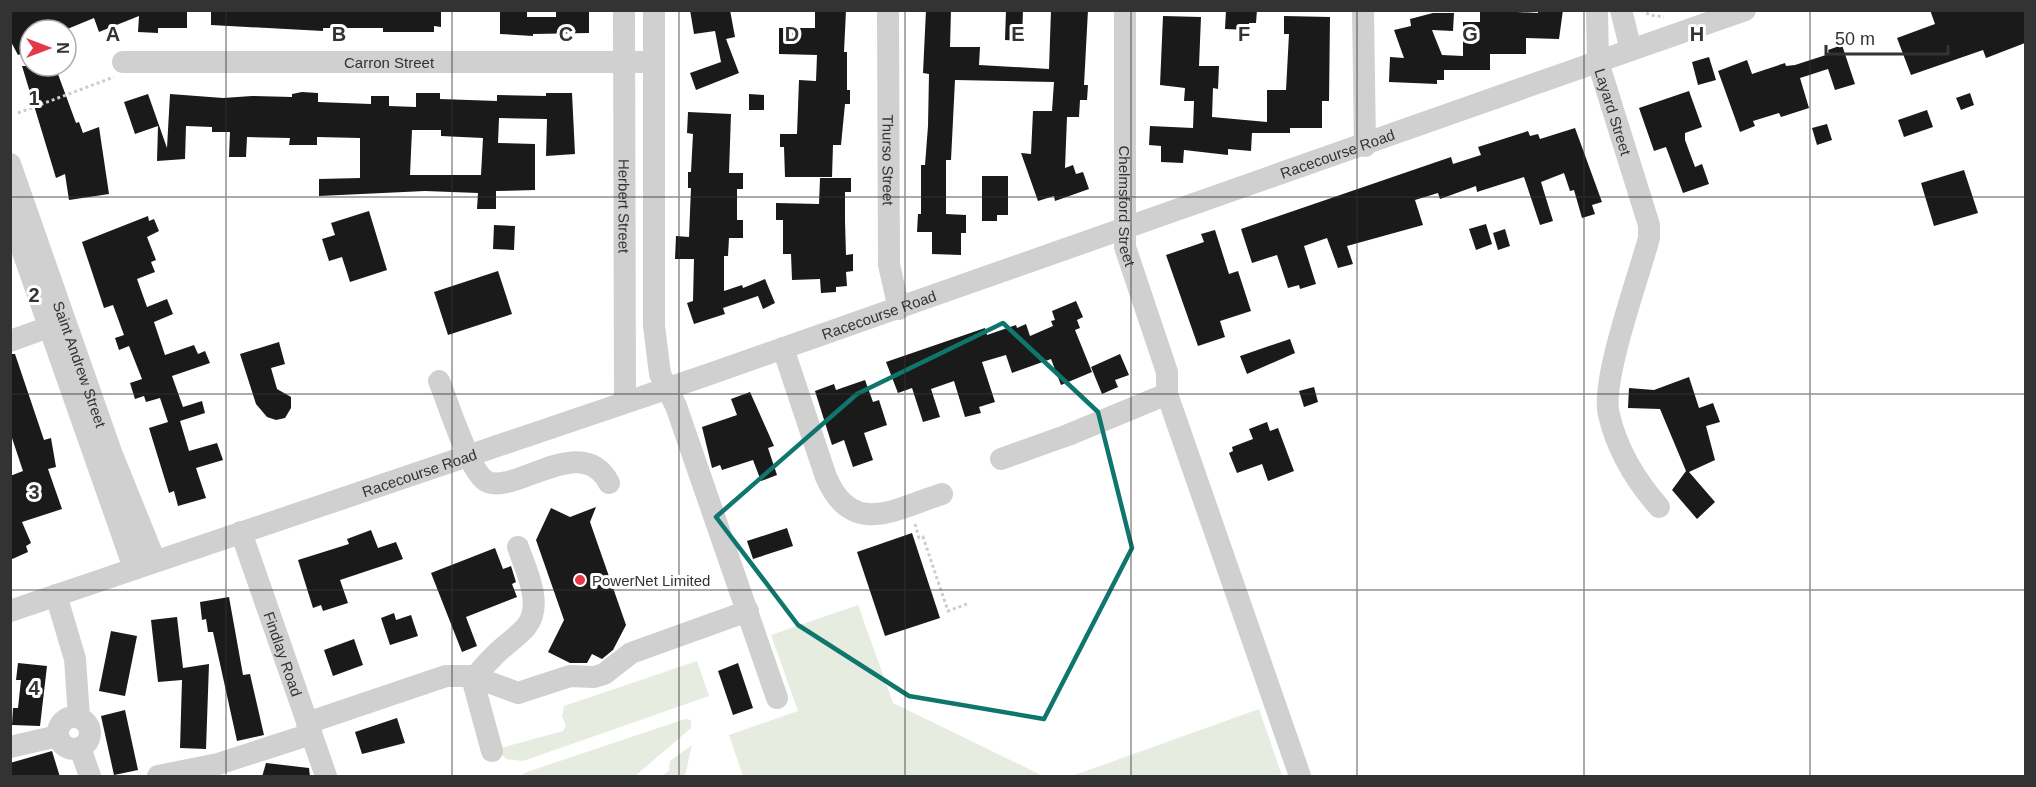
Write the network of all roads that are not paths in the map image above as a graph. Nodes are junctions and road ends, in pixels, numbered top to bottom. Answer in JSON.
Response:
{"nodes":[{"id":1,"x":624,"y":10,"type":"edge"},
{"id":2,"x":654,"y":10,"type":"edge"},
{"id":3,"x":888,"y":10,"type":"edge"},
{"id":4,"x":1125,"y":10,"type":"edge"},
{"id":5,"x":1364,"y":10,"type":"edge"},
{"id":6,"x":1597,"y":10,"type":"edge"},
{"id":7,"x":1621,"y":10,"type":"edge"},
{"id":8,"x":1745,"y":10,"type":"edge"},
{"id":9,"x":1631,"y":50,"type":"junction"},
{"id":10,"x":624,"y":62,"type":"junction"},
{"id":11,"x":654,"y":62,"type":"junction"},
{"id":12,"x":1598,"y":62,"type":"junction"},
{"id":13,"x":118,"y":70,"type":"road end"},
{"id":14,"x":1365,"y":146,"type":"junction"},
{"id":15,"x":10,"y":164,"type":"edge"},
{"id":16,"x":10,"y":215,"type":"edge"},
{"id":17,"x":1125,"y":230,"type":"junction"},
{"id":18,"x":898,"y":309,"type":"junction"},
{"id":19,"x":57,"y":324,"type":"junction"},
{"id":20,"x":10,"y":340,"type":"edge"},
{"id":21,"x":783,"y":348,"type":"junction"},
{"id":22,"x":439,"y":381,"type":"dead end"},
{"id":23,"x":667,"y":388,"type":"junction"},
{"id":24,"x":1167,"y":394,"type":"junction"},
{"id":25,"x":625,"y":402,"type":"junction"},
{"id":26,"x":469,"y":455,"type":"junction"},
{"id":27,"x":1001,"y":459,"type":"dead end"},
{"id":28,"x":609,"y":483,"type":"dead end"},
{"id":29,"x":942,"y":494,"type":"dead end"},
{"id":30,"x":1659,"y":507,"type":"dead end"},
{"id":31,"x":241,"y":532,"type":"junction"},
{"id":32,"x":518,"y":547,"type":"dead end"},
{"id":33,"x":145,"y":565,"type":"junction"},
{"id":34,"x":56,"y":595,"type":"junction"},
{"id":35,"x":10,"y":611,"type":"edge"},
{"id":36,"x":748,"y":611,"type":"junction"},
{"id":37,"x":476,"y":677,"type":"junction"},
{"id":38,"x":777,"y":698,"type":"dead end"},
{"id":39,"x":79,"y":717,"type":"junction"},
{"id":40,"x":309,"y":729,"type":"junction"},
{"id":41,"x":58,"y":736,"type":"junction"},
{"id":42,"x":10,"y":747,"type":"edge"},
{"id":43,"x":80,"y":748,"type":"junction"},
{"id":44,"x":492,"y":751,"type":"dead end"},
{"id":45,"x":90,"y":777,"type":"edge"},
{"id":46,"x":158,"y":777,"type":"edge"},
{"id":47,"x":326,"y":777,"type":"edge"},
{"id":48,"x":1300,"y":777,"type":"edge"}],
"edges":[{"from":1,"to":10,"type":"street","name":"Herbert Street"},
{"from":2,"to":11,"type":"street","name":"Herbert Street"},
{"from":3,"to":18,"type":"street","name":"Thurso Street"},
{"from":4,"to":17,"type":"street","name":"Chelmsford Street"},
{"from":5,"to":14,"type":"street"},
{"from":6,"to":12,"type":"street","name":"Layard Street"},
{"from":7,"to":9,"type":"street"},
{"from":8,"to":9,"type":"street","name":"Racecourse Road"},
{"from":9,"to":12,"type":"street","name":"Racecourse Road"},
{"from":10,"to":11,"type":"street","name":"Carron Street"},
{"from":10,"to":13,"type":"street","name":"Carron Street"},
{"from":10,"to":25,"type":"street","name":"Herbert Street"},
{"from":11,"to":23,"type":"street","name":"Herbert Street"},
{"from":12,"to":14,"type":"street","name":"Racecourse Road"},
{"from":12,"to":30,"type":"street","name":"Layard Street"},
{"from":14,"to":17,"type":"street","name":"Racecourse Road"},
{"from":15,"to":19,"type":"street","name":"Saint Andrew Street"},
{"from":16,"to":19,"type":"street","name":"Saint Andrew Street"},
{"from":17,"to":18,"type":"street","name":"Racecourse Road"},
{"from":17,"to":24,"type":"street","name":"Chelmsford Street"},
{"from":18,"to":21,"type":"street","name":"Racecourse Road"},
{"from":19,"to":20,"type":"street"},
{"from":19,"to":33,"type":"street","name":"Saint Andrew Street"},
{"from":21,"to":23,"type":"street","name":"Racecourse Road"},
{"from":21,"to":29,"type":"street"},
{"from":22,"to":26,"type":"street"},
{"from":23,"to":25,"type":"street","name":"Racecourse Road"},
{"from":23,"to":36,"type":"street","name":"Herbert Street"},
{"from":24,"to":27,"type":"street"},
{"from":24,"to":48,"type":"street","name":"Chelmsford Street"},
{"from":25,"to":26,"type":"street","name":"Racecourse Road"},
{"from":26,"to":28,"type":"street"},
{"from":26,"to":31,"type":"street","name":"Racecourse Road"},
{"from":31,"to":33,"type":"street","name":"Racecourse Road"},
{"from":31,"to":40,"type":"street","name":"Findlay Road"},
{"from":32,"to":37,"type":"street"},
{"from":33,"to":34,"type":"street","name":"Racecourse Road"},
{"from":34,"to":35,"type":"street","name":"Racecourse Road"},
{"from":34,"to":39,"type":"street"},
{"from":36,"to":37,"type":"street"},
{"from":36,"to":38,"type":"street","name":"Herbert Street"},
{"from":37,"to":40,"type":"street"},
{"from":37,"to":44,"type":"street"},
{"from":39,"to":41,"type":"street"},
{"from":39,"to":43,"type":"street"},
{"from":40,"to":46,"type":"street"},
{"from":40,"to":47,"type":"street","name":"Findlay Road"},
{"from":41,"to":42,"type":"street"},
{"from":41,"to":43,"type":"street"},
{"from":43,"to":45,"type":"street"}]}
